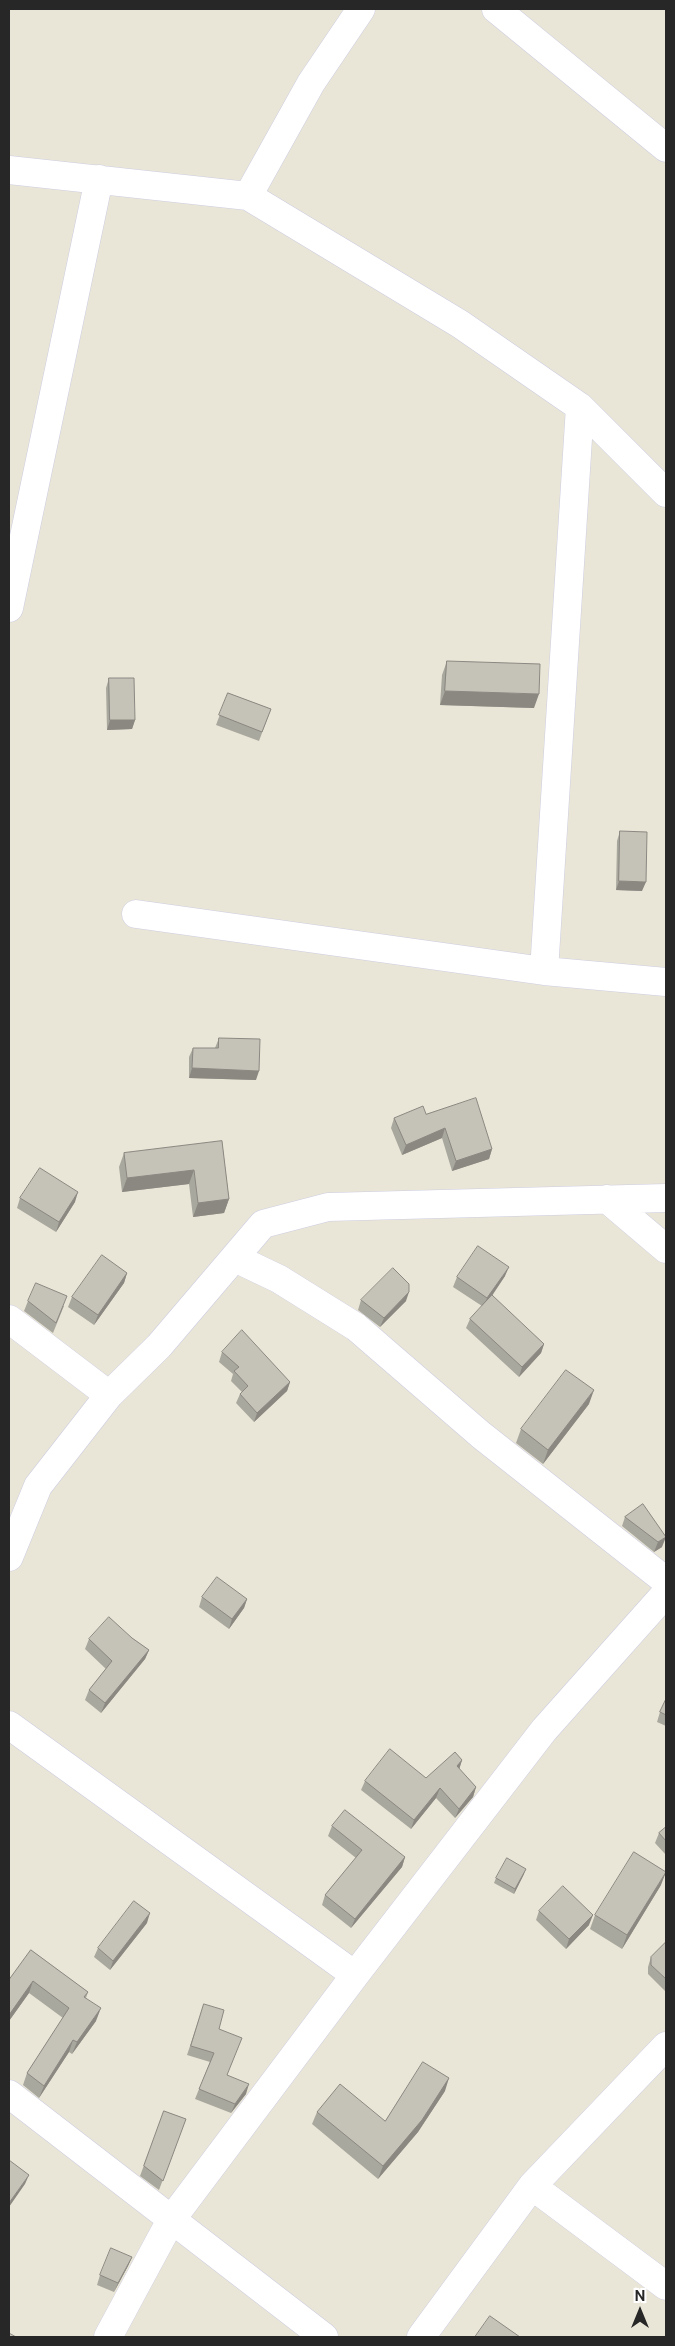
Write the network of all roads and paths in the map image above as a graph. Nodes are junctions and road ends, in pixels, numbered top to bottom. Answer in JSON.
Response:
{"nodes":[{"id":1,"x":361,"y":9,"type":"edge"},
{"id":2,"x":496,"y":9,"type":"edge"},
{"id":3,"x":666,"y":148,"type":"edge"},
{"id":4,"x":9,"y":170,"type":"edge"},
{"id":5,"x":99,"y":179,"type":"junction"},
{"id":6,"x":248,"y":196,"type":"junction"},
{"id":7,"x":580,"y":407,"type":"junction"},
{"id":8,"x":666,"y":493,"type":"edge"},
{"id":9,"x":9,"y":608,"type":"edge"},
{"id":10,"x":136,"y":914,"type":"dead end"},
{"id":11,"x":544,"y":971,"type":"junction"},
{"id":12,"x":666,"y":982,"type":"edge"},
{"id":13,"x":666,"y":1198,"type":"edge"},
{"id":14,"x":607,"y":1199,"type":"junction"},
{"id":15,"x":666,"y":1249,"type":"edge"},
{"id":16,"x":235,"y":1258,"type":"junction"},
{"id":17,"x":9,"y":1319,"type":"edge"},
{"id":18,"x":109,"y":1394,"type":"junction"},
{"id":19,"x":9,"y":1557,"type":"edge"},
{"id":20,"x":666,"y":1581,"type":"edge"},
{"id":21,"x":666,"y":1593,"type":"edge"},
{"id":22,"x":9,"y":1725,"type":"edge"},
{"id":23,"x":355,"y":1975,"type":"junction"},
{"id":24,"x":666,"y":2046,"type":"edge"},
{"id":25,"x":9,"y":2094,"type":"edge"},
{"id":26,"x":532,"y":2186,"type":"junction"},
{"id":27,"x":171,"y":2220,"type":"junction"},
{"id":28,"x":666,"y":2286,"type":"edge"},
{"id":29,"x":108,"y":2337,"type":"edge"},
{"id":30,"x":324,"y":2337,"type":"edge"},
{"id":31,"x":421,"y":2337,"type":"edge"}],
"edges":[{"from":1,"to":6,"type":"street"},
{"from":2,"to":3,"type":"street"},
{"from":4,"to":5,"type":"street"},
{"from":5,"to":6,"type":"street"},
{"from":5,"to":9,"type":"street"},
{"from":6,"to":7,"type":"street"},
{"from":7,"to":8,"type":"street"},
{"from":7,"to":11,"type":"street"},
{"from":10,"to":11,"type":"street"},
{"from":11,"to":12,"type":"street"},
{"from":13,"to":14,"type":"street"},
{"from":14,"to":15,"type":"street"},
{"from":14,"to":16,"type":"street"},
{"from":16,"to":18,"type":"street"},
{"from":16,"to":20,"type":"street"},
{"from":17,"to":18,"type":"street"},
{"from":18,"to":19,"type":"street"},
{"from":21,"to":23,"type":"street"},
{"from":22,"to":23,"type":"street"},
{"from":23,"to":27,"type":"street"},
{"from":24,"to":26,"type":"street"},
{"from":25,"to":27,"type":"street"},
{"from":26,"to":28,"type":"street"},
{"from":26,"to":31,"type":"street"},
{"from":27,"to":29,"type":"street"},
{"from":27,"to":30,"type":"street"}]}
